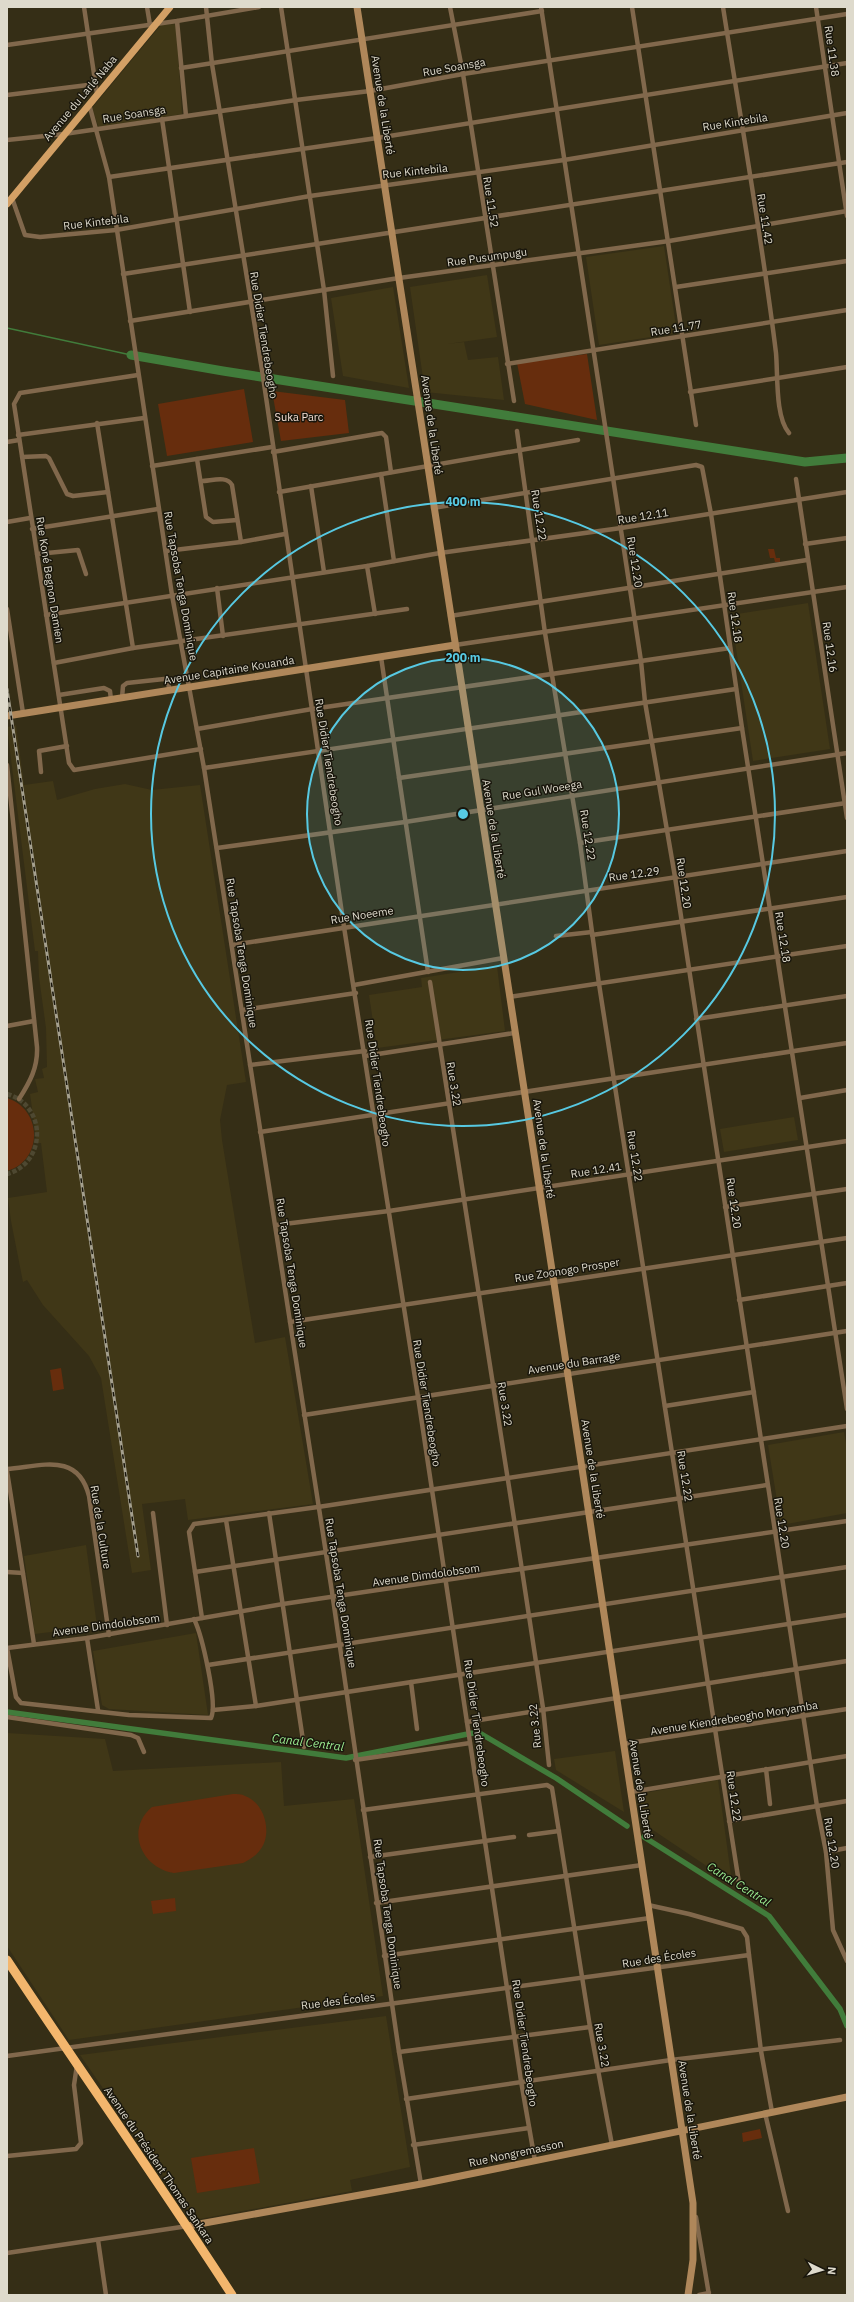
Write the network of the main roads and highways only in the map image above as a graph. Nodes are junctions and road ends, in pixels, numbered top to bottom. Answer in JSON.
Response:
{"nodes":[{"id":1,"x":170,"y":7,"type":"edge"},
{"id":2,"x":357,"y":7,"type":"edge"},
{"id":3,"x":7,"y":204,"type":"edge"},
{"id":4,"x":455,"y":646,"type":"junction"},
{"id":5,"x":7,"y":716,"type":"edge"},
{"id":6,"x":7,"y":1960,"type":"edge"},
{"id":7,"x":847,"y":2097,"type":"edge"},
{"id":8,"x":682,"y":2130,"type":"junction"},
{"id":9,"x":188,"y":2226,"type":"junction"},
{"id":10,"x":232,"y":2295,"type":"edge"},
{"id":11,"x":688,"y":2295,"type":"edge"}],
"edges":[{"from":1,"to":3,"type":"main road","name":"Avenue du Larlé Naba"},
{"from":2,"to":4,"type":"main road","name":"Avenue de la Liberté"},
{"from":4,"to":5,"type":"main road","name":"Avenue Capitaine Kouanda"},
{"from":4,"to":8,"type":"main road","name":"Avenue de la Liberté"},
{"from":6,"to":9,"type":"highway","name":"Avenue du Président Thomas Sankara"},
{"from":7,"to":8,"type":"main road","name":"Rue Nongremasson"},
{"from":8,"to":9,"type":"main road","name":"Rue Nongremasson"},
{"from":8,"to":11,"type":"main road","name":"Avenue de la Liberté"},
{"from":9,"to":10,"type":"highway","name":"Avenue du Président Thomas Sankara"}]}
